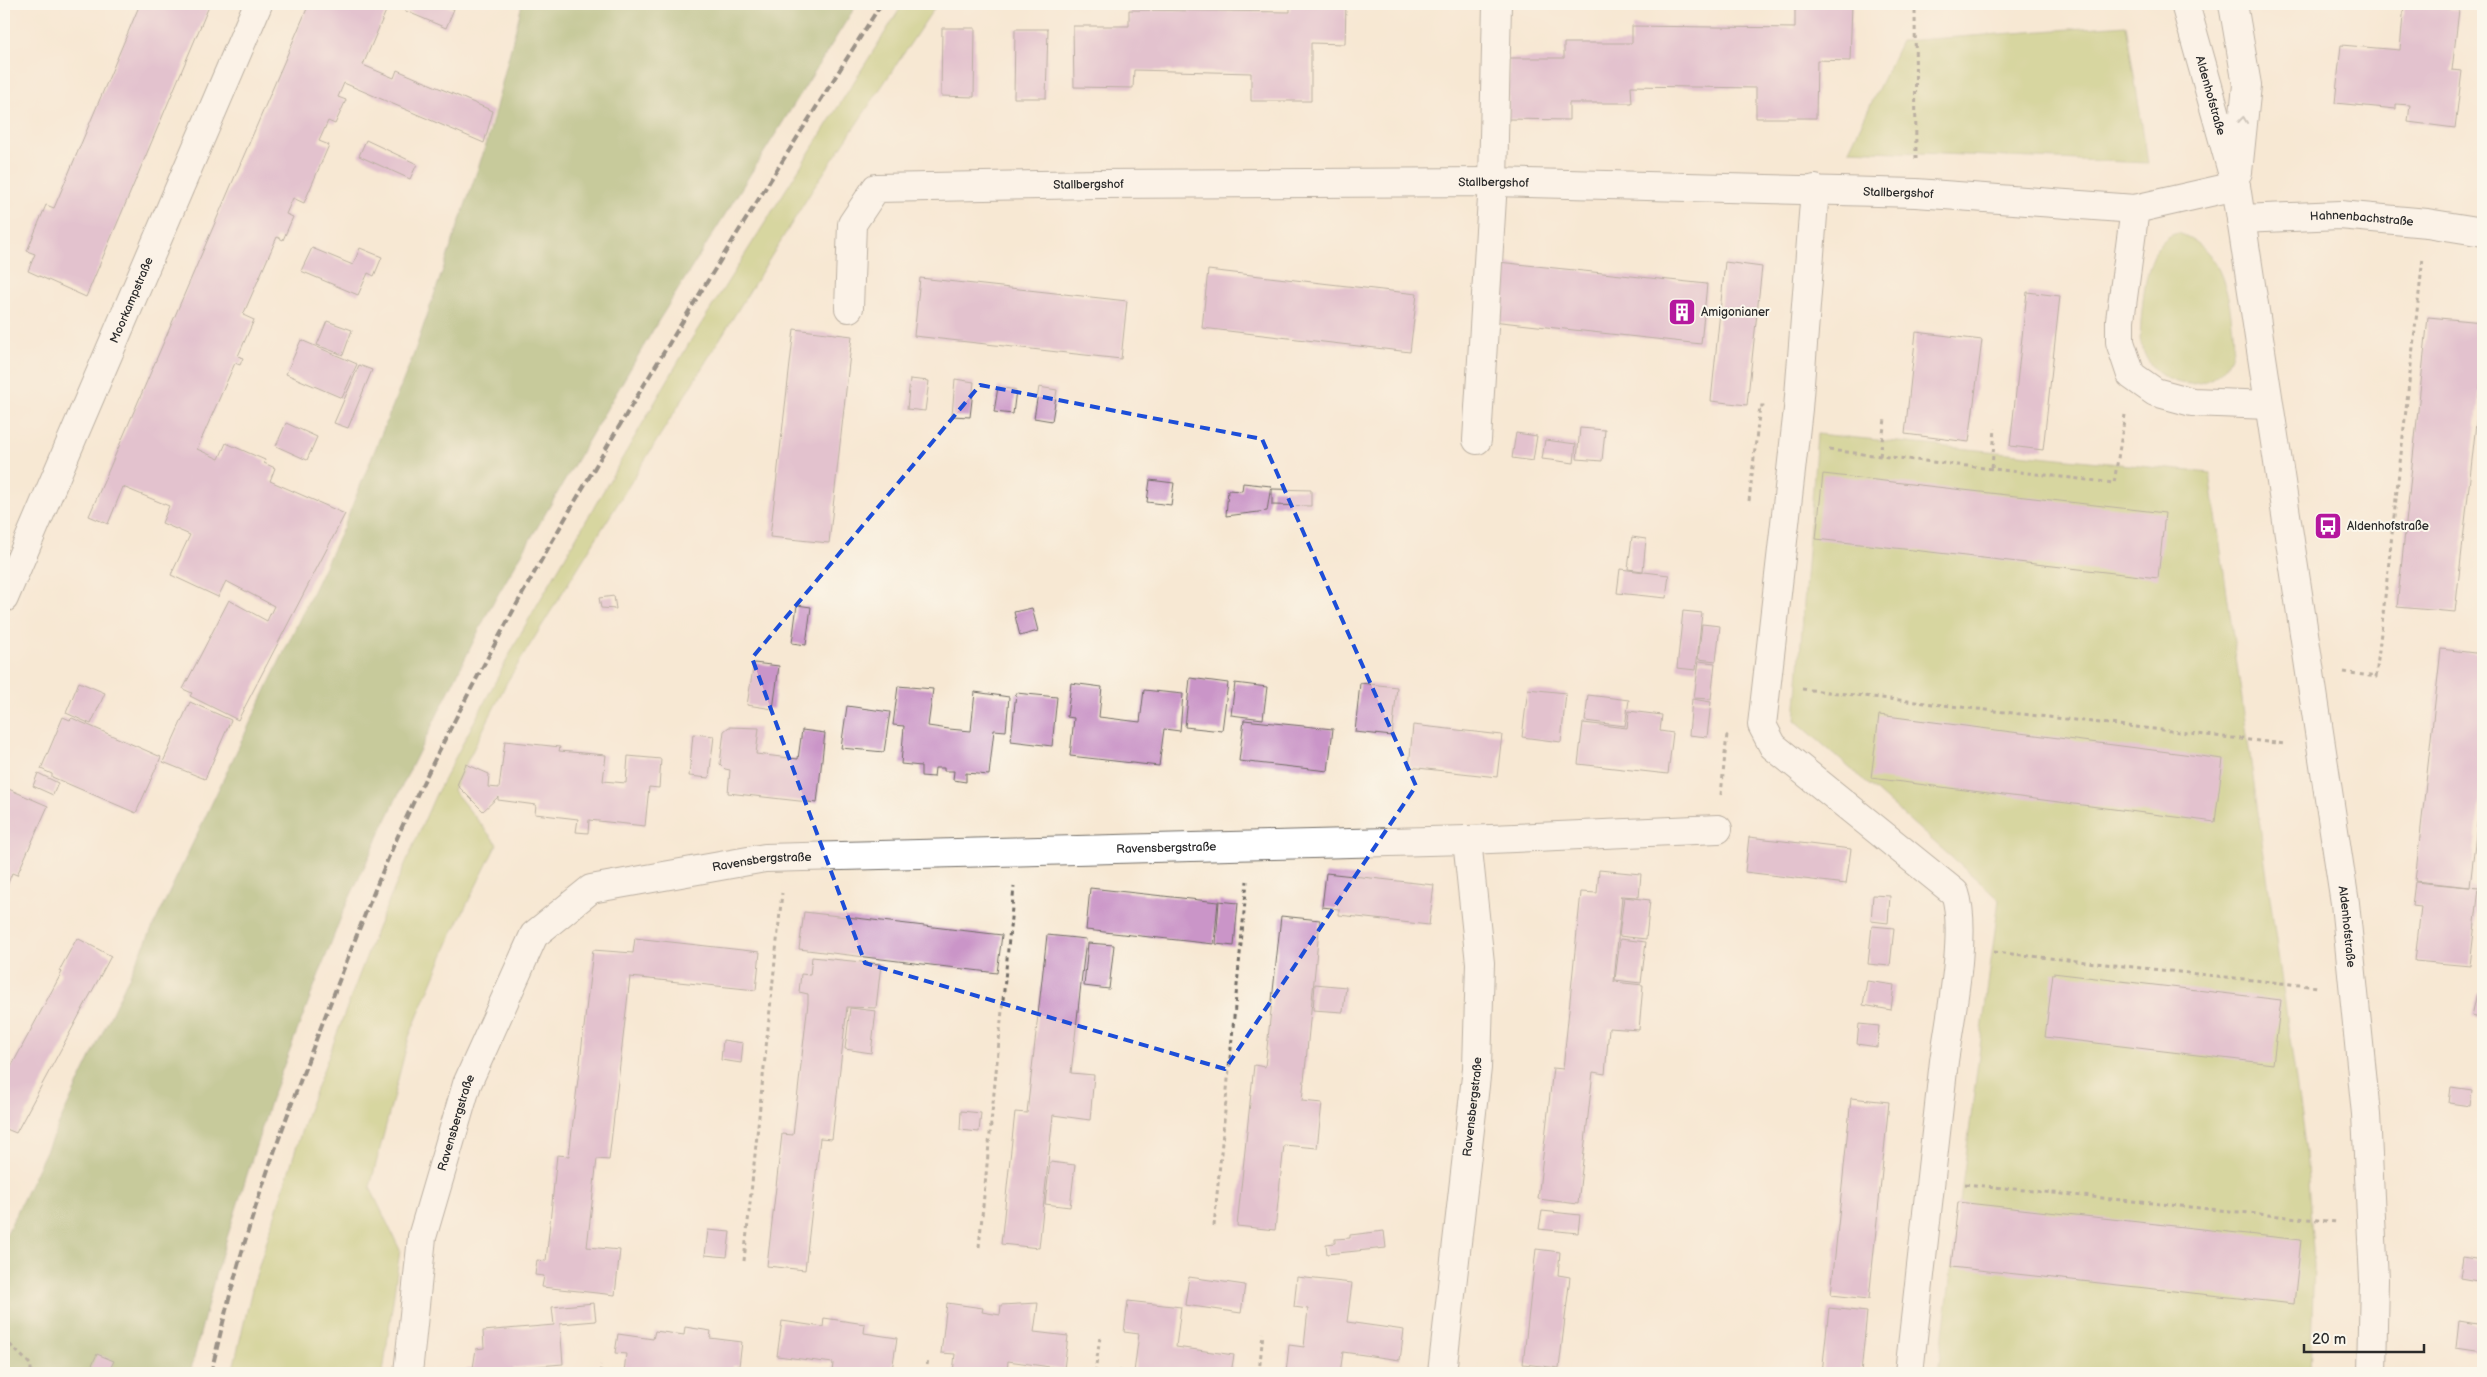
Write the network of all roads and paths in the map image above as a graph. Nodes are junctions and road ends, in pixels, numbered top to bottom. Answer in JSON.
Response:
{"nodes":[{"id":1,"x":258,"y":4,"type":"edge"},
{"id":2,"x":1498,"y":4,"type":"edge"},
{"id":3,"x":2015,"y":4,"type":"edge"},
{"id":4,"x":2186,"y":4,"type":"edge"},
{"id":5,"x":2233,"y":4,"type":"edge"},
{"id":6,"x":1494,"y":182,"type":"junction"},
{"id":7,"x":2236,"y":186,"type":"junction"},
{"id":8,"x":1815,"y":189,"type":"junction"},
{"id":9,"x":1916,"y":192,"type":"junction"},
{"id":10,"x":2135,"y":209,"type":"junction"},
{"id":11,"x":2241,"y":219,"type":"junction"},
{"id":12,"x":2427,"y":223,"type":"junction"},
{"id":13,"x":2483,"y":232,"type":"edge"},
{"id":14,"x":849,"y":308,"type":"dead end"},
{"id":15,"x":2132,"y":375,"type":"junction"},
{"id":16,"x":2269,"y":405,"type":"junction"},
{"id":17,"x":1760,"y":406,"type":"dead end"},
{"id":18,"x":1885,"y":419,"type":"dead end"},
{"id":19,"x":1995,"y":428,"type":"dead end"},
{"id":20,"x":1477,"y":440,"type":"dead end"},
{"id":21,"x":1793,"y":445,"type":"junction"},
{"id":22,"x":1880,"y":456,"type":"junction"},
{"id":23,"x":1753,"y":465,"type":"dead end"},
{"id":24,"x":1992,"y":468,"type":"junction"},
{"id":25,"x":4,"y":598,"type":"edge"},
{"id":26,"x":2310,"y":667,"type":"junction"},
{"id":27,"x":1767,"y":685,"type":"junction"},
{"id":28,"x":2322,"y":748,"type":"junction"},
{"id":29,"x":1718,"y":829,"type":"dead end"},
{"id":30,"x":1468,"y":840,"type":"junction"},
{"id":31,"x":1251,"y":846,"type":"junction"},
{"id":32,"x":1017,"y":852,"type":"junction"},
{"id":33,"x":786,"y":857,"type":"junction"},
{"id":34,"x":1959,"y":948,"type":"junction"},
{"id":35,"x":2354,"y":991,"type":"junction"},
{"id":36,"x":1930,"y":1181,"type":"junction"},
{"id":37,"x":1214,"y":1226,"type":"dead end"},
{"id":38,"x":2371,"y":1226,"type":"junction"},
{"id":39,"x":979,"y":1247,"type":"dead end"},
{"id":40,"x":744,"y":1260,"type":"dead end"},
{"id":41,"x":1263,"y":1333,"type":"dead end"},
{"id":42,"x":1100,"y":1337,"type":"dead end"},
{"id":43,"x":4,"y":1339,"type":"edge"},
{"id":44,"x":928,"y":1358,"type":"dead end"},
{"id":45,"x":601,"y":1365,"type":"dead end"},
{"id":46,"x":31,"y":1373,"type":"edge"},
{"id":47,"x":408,"y":1373,"type":"edge"},
{"id":48,"x":600,"y":1373,"type":"edge"},
{"id":49,"x":926,"y":1373,"type":"edge"},
{"id":50,"x":1095,"y":1373,"type":"edge"},
{"id":51,"x":1259,"y":1373,"type":"edge"},
{"id":52,"x":1442,"y":1373,"type":"edge"},
{"id":53,"x":1909,"y":1373,"type":"edge"},
{"id":54,"x":2372,"y":1373,"type":"edge"}],
"edges":[{"from":1,"to":25,"type":"street","name":"Moorkampstraße"},
{"from":2,"to":6,"type":"street"},
{"from":3,"to":9,"type":"path"},
{"from":4,"to":7,"type":"street","name":"Aldenhofstraße"},
{"from":7,"to":5,"type":"street","name":"Aldenhofstraße","one_way":true},
{"from":6,"to":8,"type":"street","name":"Stallbergshof"},
{"from":6,"to":14,"type":"street","name":"Stallbergshof"},
{"from":6,"to":20,"type":"street"},
{"from":7,"to":10,"type":"street","name":"Stallbergshof"},
{"from":7,"to":11,"type":"street","name":"Aldenhofstraße"},
{"from":8,"to":9,"type":"street","name":"Stallbergshof"},
{"from":8,"to":21,"type":"street"},
{"from":9,"to":10,"type":"street","name":"Stallbergshof"},
{"from":10,"to":15,"type":"street"},
{"from":11,"to":12,"type":"street","name":"Hahnenbachstraße"},
{"from":11,"to":16,"type":"street","name":"Aldenhofstraße"},
{"from":12,"to":13,"type":"street","name":"Hahnenbachstraße"},
{"from":12,"to":26,"type":"path"},
{"from":15,"to":16,"type":"street"},
{"from":15,"to":24,"type":"path"},
{"from":16,"to":26,"type":"street","name":"Aldenhofstraße"},
{"from":17,"to":23,"type":"path"},
{"from":18,"to":22,"type":"path"},
{"from":19,"to":24,"type":"path"},
{"from":21,"to":22,"type":"path"},
{"from":21,"to":27,"type":"street"},
{"from":22,"to":24,"type":"path"},
{"from":26,"to":28,"type":"street","name":"Aldenhofstraße"},
{"from":27,"to":28,"type":"path"},
{"from":27,"to":34,"type":"street"},
{"from":28,"to":35,"type":"street","name":"Aldenhofstraße"},
{"from":29,"to":30,"type":"street","name":"Ravensbergstraße"},
{"from":30,"to":31,"type":"street","name":"Ravensbergstraße"},
{"from":30,"to":52,"type":"street","name":"Ravensbergstraße"},
{"from":31,"to":32,"type":"street","name":"Ravensbergstraße"},
{"from":31,"to":37,"type":"path"},
{"from":32,"to":33,"type":"street","name":"Ravensbergstraße"},
{"from":32,"to":39,"type":"path"},
{"from":33,"to":40,"type":"path"},
{"from":33,"to":47,"type":"street","name":"Ravensbergstraße"},
{"from":34,"to":35,"type":"path"},
{"from":34,"to":36,"type":"street"},
{"from":35,"to":38,"type":"street","name":"Aldenhofstraße"},
{"from":36,"to":38,"type":"path"},
{"from":36,"to":53,"type":"street"},
{"from":38,"to":54,"type":"street","name":"Aldenhofstraße"},
{"from":41,"to":51,"type":"path"},
{"from":42,"to":50,"type":"path"},
{"from":43,"to":46,"type":"path"},
{"from":44,"to":49,"type":"path"},
{"from":45,"to":48,"type":"path"}]}
